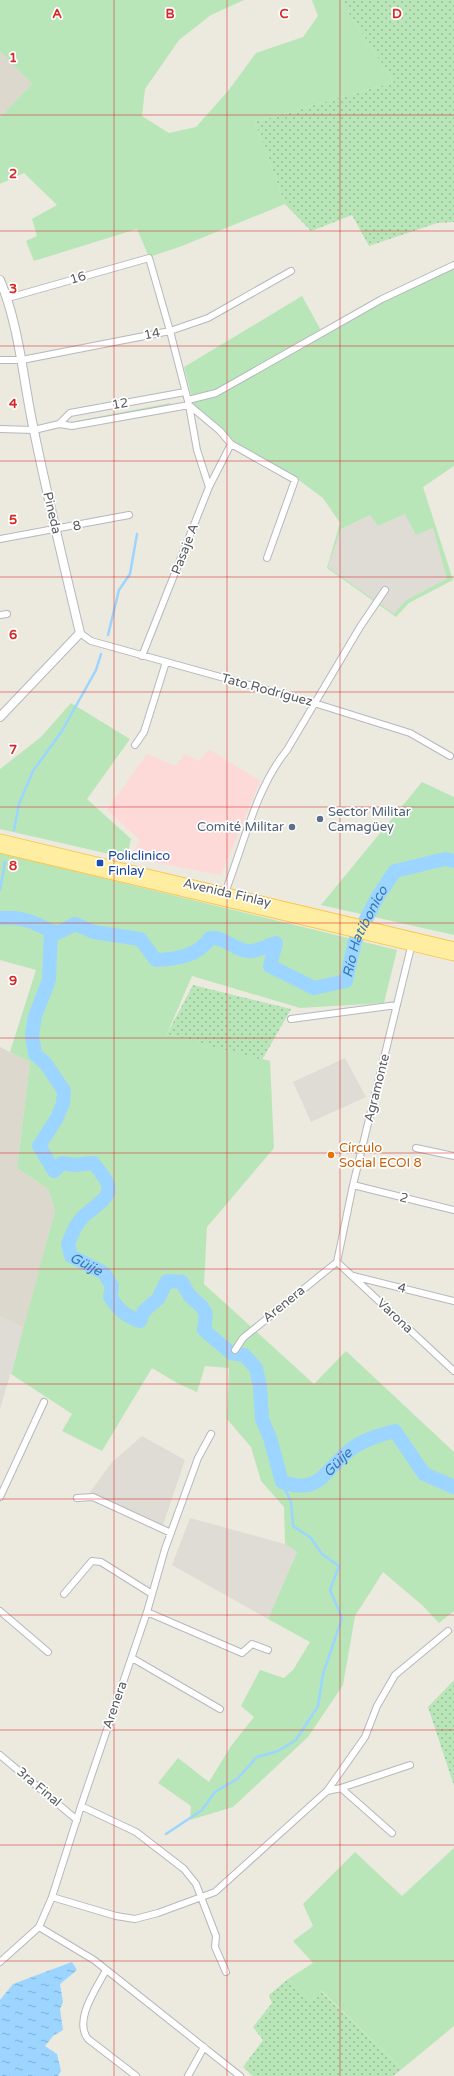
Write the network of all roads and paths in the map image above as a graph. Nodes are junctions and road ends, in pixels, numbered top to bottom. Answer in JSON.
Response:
{"nodes":[{"id":1,"x":454,"y":265,"type":"edge"},
{"id":2,"x":291,"y":271,"type":"dead end"},
{"id":3,"x":0,"y":280,"type":"edge"},
{"id":4,"x":8,"y":298,"type":"junction"},
{"id":5,"x":170,"y":331,"type":"junction"},
{"id":6,"x":0,"y":360,"type":"edge"},
{"id":7,"x":22,"y":360,"type":"junction"},
{"id":8,"x":185,"y":392,"type":"junction"},
{"id":9,"x":188,"y":402,"type":"junction"},
{"id":10,"x":59,"y":424,"type":"junction"},
{"id":11,"x":0,"y":429,"type":"edge"},
{"id":12,"x":34,"y":430,"type":"junction"},
{"id":13,"x":231,"y":444,"type":"junction"},
{"id":14,"x":209,"y":487,"type":"junction"},
{"id":15,"x":129,"y":515,"type":"dead end"},
{"id":16,"x":56,"y":530,"type":"junction"},
{"id":17,"x":0,"y":539,"type":"edge"},
{"id":18,"x":267,"y":558,"type":"dead end"},
{"id":19,"x":385,"y":590,"type":"dead end"},
{"id":20,"x":7,"y":614,"type":"dead end"},
{"id":21,"x":0,"y":616,"type":"edge"},
{"id":22,"x":80,"y":633,"type":"junction"},
{"id":23,"x":142,"y":656,"type":"junction"},
{"id":24,"x":166,"y":662,"type":"junction"},
{"id":25,"x":314,"y":703,"type":"junction"},
{"id":26,"x":0,"y":716,"type":"edge"},
{"id":27,"x":135,"y":744,"type":"dead end"},
{"id":28,"x":450,"y":756,"type":"dead end"},
{"id":29,"x":0,"y":839,"type":"edge"},
{"id":30,"x":0,"y":848,"type":"edge"},
{"id":31,"x":136,"y":876,"type":"junction"},
{"id":32,"x":223,"y":897,"type":"junction"},
{"id":33,"x":412,"y":942,"type":"junction"},
{"id":34,"x":454,"y":948,"type":"edge"},
{"id":35,"x":454,"y":956,"type":"edge"},
{"id":36,"x":397,"y":1005,"type":"junction"},
{"id":37,"x":291,"y":1019,"type":"dead end"},
{"id":38,"x":416,"y":1148,"type":"dead end"},
{"id":39,"x":454,"y":1156,"type":"edge"},
{"id":40,"x":353,"y":1185,"type":"junction"},
{"id":41,"x":454,"y":1210,"type":"edge"},
{"id":42,"x":337,"y":1262,"type":"junction"},
{"id":43,"x":350,"y":1275,"type":"junction"},
{"id":44,"x":454,"y":1301,"type":"edge"},
{"id":45,"x":234,"y":1350,"type":"dead end"},
{"id":46,"x":454,"y":1371,"type":"edge"},
{"id":47,"x":44,"y":1402,"type":"dead end"},
{"id":48,"x":211,"y":1434,"type":"dead end"},
{"id":49,"x":0,"y":1497,"type":"edge"},
{"id":50,"x":77,"y":1498,"type":"dead end"},
{"id":51,"x":171,"y":1533,"type":"junction"},
{"id":52,"x":64,"y":1594,"type":"dead end"},
{"id":53,"x":152,"y":1594,"type":"junction"},
{"id":54,"x":0,"y":1611,"type":"edge"},
{"id":55,"x":147,"y":1612,"type":"junction"},
{"id":56,"x":448,"y":1631,"type":"dead end"},
{"id":57,"x":268,"y":1650,"type":"dead end"},
{"id":58,"x":48,"y":1652,"type":"dead end"},
{"id":59,"x":132,"y":1658,"type":"junction"},
{"id":60,"x":220,"y":1709,"type":"dead end"},
{"id":61,"x":0,"y":1755,"type":"edge"},
{"id":62,"x":410,"y":1765,"type":"dead end"},
{"id":63,"x":341,"y":1788,"type":"junction"},
{"id":64,"x":327,"y":1791,"type":"junction"},
{"id":65,"x":81,"y":1806,"type":"junction"},
{"id":66,"x":77,"y":1820,"type":"junction"},
{"id":67,"x":392,"y":1833,"type":"dead end"},
{"id":68,"x":52,"y":1898,"type":"junction"},
{"id":69,"x":201,"y":1898,"type":"junction"},
{"id":70,"x":38,"y":1926,"type":"junction"},
{"id":71,"x":0,"y":1962,"type":"edge"},
{"id":72,"x":106,"y":1970,"type":"junction"},
{"id":73,"x":226,"y":1972,"type":"dead end"},
{"id":74,"x":204,"y":2047,"type":"junction"},
{"id":75,"x":136,"y":2076,"type":"edge"},
{"id":76,"x":188,"y":2076,"type":"edge"},
{"id":77,"x":240,"y":2076,"type":"edge"}],
"edges":[{"from":1,"to":9,"type":"street","name":"12"},
{"from":2,"to":5,"type":"street","name":"14"},
{"from":3,"to":4,"type":"street","name":"Pineda"},
{"from":4,"to":5,"type":"street","name":"16"},
{"from":4,"to":7,"type":"street","name":"Pineda"},
{"from":5,"to":7,"type":"street","name":"14"},
{"from":5,"to":8,"type":"street"},
{"from":6,"to":7,"type":"street","name":"14"},
{"from":7,"to":12,"type":"street","name":"Pineda"},
{"from":8,"to":9,"type":"street"},
{"from":8,"to":10,"type":"street","name":"12"},
{"from":9,"to":10,"type":"street","name":"12"},
{"from":9,"to":13,"type":"street"},
{"from":9,"to":14,"type":"street"},
{"from":10,"to":12,"type":"street","name":"12"},
{"from":11,"to":12,"type":"street","name":"12"},
{"from":12,"to":16,"type":"street","name":"Pineda"},
{"from":13,"to":14,"type":"street","name":"Pasaje A"},
{"from":13,"to":18,"type":"street"},
{"from":14,"to":23,"type":"street","name":"Pasaje A"},
{"from":15,"to":16,"type":"street","name":"8"},
{"from":16,"to":17,"type":"street","name":"8"},
{"from":16,"to":22,"type":"street","name":"Pineda"},
{"from":19,"to":25,"type":"street"},
{"from":20,"to":21,"type":"street"},
{"from":22,"to":23,"type":"street","name":"Tato Rodríguez"},
{"from":22,"to":26,"type":"street"},
{"from":23,"to":24,"type":"street","name":"Tato Rodríguez"},
{"from":24,"to":25,"type":"street","name":"Tato Rodríguez"},
{"from":24,"to":27,"type":"street"},
{"from":25,"to":28,"type":"street","name":"Tato Rodríguez"},
{"from":25,"to":32,"type":"street"},
{"from":29,"to":31,"type":"main road","name":"Avenida Finlay"},
{"from":30,"to":31,"type":"main road","name":"Avenida Finlay"},
{"from":31,"to":32,"type":"main road","name":"Avenida Finlay"},
{"from":32,"to":33,"type":"main road","name":"Avenida Finlay"},
{"from":33,"to":34,"type":"main road","name":"Avenida Finlay"},
{"from":33,"to":35,"type":"main road","name":"Avenida Finlay"},
{"from":33,"to":36,"type":"street","name":"Agramonte"},
{"from":36,"to":37,"type":"street"},
{"from":36,"to":40,"type":"street","name":"Agramonte"},
{"from":38,"to":39,"type":"street"},
{"from":40,"to":41,"type":"street","name":"2"},
{"from":40,"to":42,"type":"street","name":"Agramonte"},
{"from":42,"to":43,"type":"street","name":"Varona"},
{"from":42,"to":45,"type":"street","name":"Arenera"},
{"from":43,"to":44,"type":"street","name":"4"},
{"from":43,"to":46,"type":"street","name":"Varona"},
{"from":47,"to":49,"type":"street"},
{"from":48,"to":51,"type":"street","name":"Arenera"},
{"from":50,"to":51,"type":"street"},
{"from":51,"to":53,"type":"street","name":"Arenera"},
{"from":52,"to":53,"type":"street"},
{"from":53,"to":55,"type":"street","name":"Arenera"},
{"from":54,"to":58,"type":"street"},
{"from":55,"to":57,"type":"street"},
{"from":55,"to":59,"type":"street","name":"Arenera"},
{"from":56,"to":64,"type":"street"},
{"from":59,"to":60,"type":"street"},
{"from":59,"to":65,"type":"street","name":"Arenera"},
{"from":61,"to":66,"type":"street","name":"3ra Final"},
{"from":62,"to":63,"type":"street"},
{"from":63,"to":64,"type":"street"},
{"from":63,"to":67,"type":"street"},
{"from":64,"to":69,"type":"street"},
{"from":65,"to":66,"type":"street","name":"Arenera"},
{"from":65,"to":69,"type":"street"},
{"from":66,"to":68,"type":"street","name":"Arenera"},
{"from":68,"to":69,"type":"street"},
{"from":68,"to":70,"type":"street","name":"Arenera"},
{"from":69,"to":73,"type":"street"},
{"from":70,"to":71,"type":"street","name":"Arenera"},
{"from":70,"to":72,"type":"street"},
{"from":72,"to":74,"type":"street"},
{"from":72,"to":75,"type":"street"},
{"from":74,"to":76,"type":"street"},
{"from":74,"to":77,"type":"street"}]}
